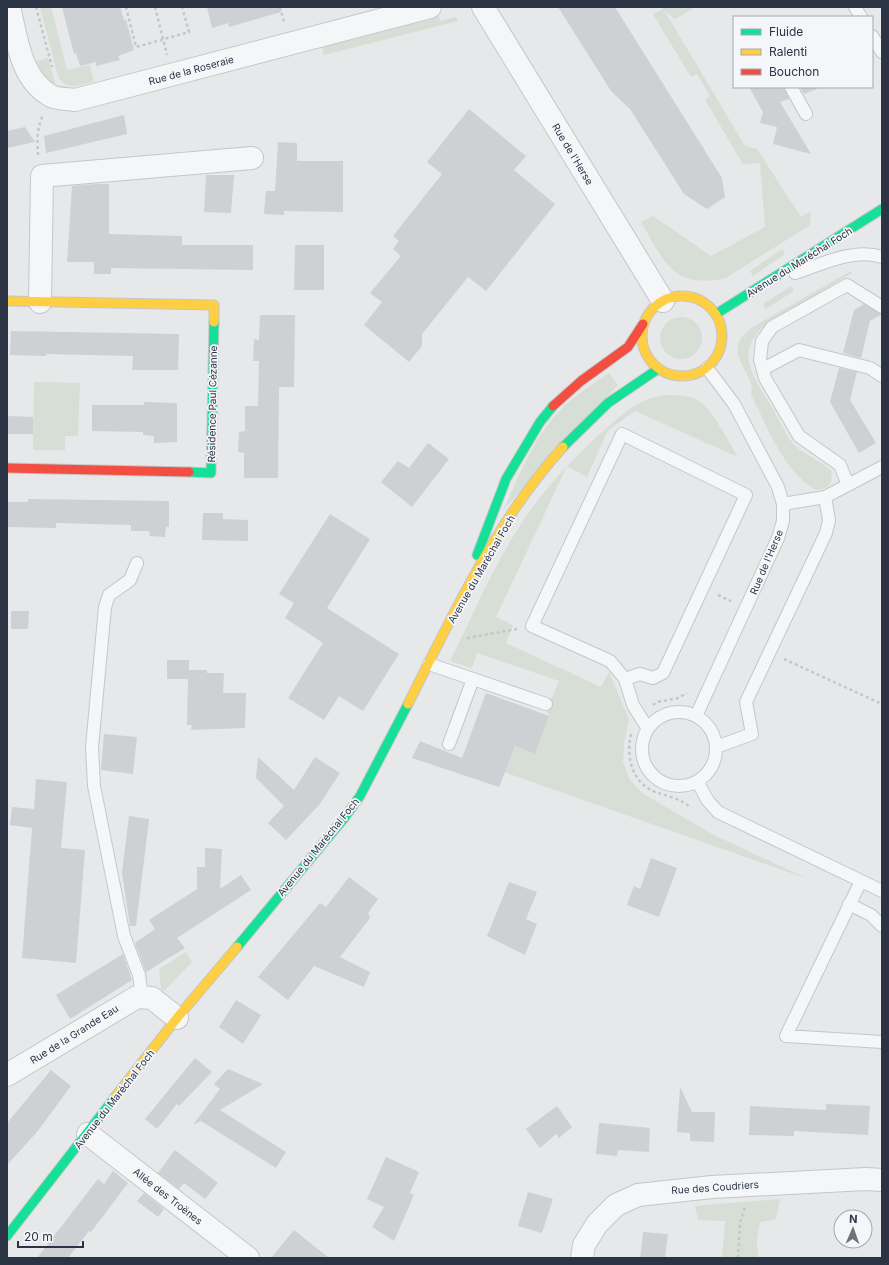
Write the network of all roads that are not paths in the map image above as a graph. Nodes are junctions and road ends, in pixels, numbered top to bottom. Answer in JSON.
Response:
{"nodes":[{"id":1,"x":9,"y":7,"type":"edge"},
{"id":2,"x":430,"y":7,"type":"edge"},
{"id":3,"x":483,"y":7,"type":"edge"},
{"id":4,"x":855,"y":7,"type":"edge"},
{"id":5,"x":860,"y":16,"type":"edge"},
{"id":6,"x":873,"y":38,"type":"edge"},
{"id":7,"x":882,"y":52,"type":"edge"},
{"id":8,"x":792,"y":88,"type":"edge"},
{"id":9,"x":806,"y":114,"type":"dead end"},
{"id":10,"x":252,"y":158,"type":"dead end"},
{"id":11,"x":882,"y":209,"type":"edge"},
{"id":12,"x":882,"y":257,"type":"edge"},
{"id":13,"x":766,"y":283,"type":"junction"},
{"id":14,"x":7,"y":301,"type":"edge"},
{"id":15,"x":663,"y":301,"type":"junction"},
{"id":16,"x":40,"y":302,"type":"junction"},
{"id":17,"x":882,"y":307,"type":"edge"},
{"id":18,"x":716,"y":314,"type":"junction"},
{"id":19,"x":644,"y":324,"type":"junction"},
{"id":20,"x":707,"y":368,"type":"junction"},
{"id":21,"x":658,"y":369,"type":"junction"},
{"id":22,"x":762,"y":369,"type":"junction"},
{"id":23,"x":882,"y":376,"type":"edge"},
{"id":24,"x":882,"y":467,"type":"edge"},
{"id":25,"x":7,"y":468,"type":"edge"},
{"id":26,"x":848,"y":485,"type":"junction"},
{"id":27,"x":825,"y":497,"type":"junction"},
{"id":28,"x":784,"y":504,"type":"junction"},
{"id":29,"x":137,"y":563,"type":"dead end"},
{"id":30,"x":460,"y":601,"type":"junction"},
{"id":31,"x":429,"y":664,"type":"junction"},
{"id":32,"x":473,"y":679,"type":"junction"},
{"id":33,"x":625,"y":679,"type":"junction"},
{"id":34,"x":546,"y":704,"type":"dead end"},
{"id":35,"x":696,"y":716,"type":"junction"},
{"id":36,"x":648,"y":729,"type":"junction"},
{"id":37,"x":449,"y":744,"type":"dead end"},
{"id":38,"x":716,"y":746,"type":"junction"},
{"id":39,"x":697,"y":781,"type":"junction"},
{"id":40,"x":861,"y":881,"type":"junction"},
{"id":41,"x":882,"y":891,"type":"edge"},
{"id":42,"x":849,"y":904,"type":"junction"},
{"id":43,"x":882,"y":926,"type":"edge"},
{"id":44,"x":142,"y":996,"type":"junction"},
{"id":45,"x":177,"y":1018,"type":"junction"},
{"id":46,"x":882,"y":1042,"type":"edge"},
{"id":47,"x":7,"y":1075,"type":"edge"},
{"id":48,"x":88,"y":1134,"type":"junction"},
{"id":49,"x":882,"y":1180,"type":"edge"},
{"id":50,"x":7,"y":1236,"type":"edge"},
{"id":51,"x":248,"y":1258,"type":"edge"},
{"id":52,"x":582,"y":1258,"type":"edge"}],
"edges":[{"from":1,"to":2,"type":"street","name":"Rue de la Roseraie"},
{"from":3,"to":15,"type":"street","name":"Rue de l'Herse"},
{"from":4,"to":5,"type":"lane"},
{"from":6,"to":7,"type":"lane"},
{"from":8,"to":9,"type":"lane"},
{"from":10,"to":16,"type":"street"},
{"from":11,"to":13,"type":"street","name":"Avenue du Maréchal Foch"},
{"from":12,"to":13,"type":"lane"},
{"from":13,"to":18,"type":"street","name":"Avenue du Maréchal Foch"},
{"from":14,"to":16,"type":"street","name":"Résidence Paul Cézanne"},
{"from":15,"to":18,"type":"street"},
{"from":15,"to":19,"type":"street"},
{"from":16,"to":25,"type":"street","name":"Résidence Paul Cézanne"},
{"from":17,"to":22,"type":"lane"},
{"from":18,"to":20,"type":"street"},
{"from":19,"to":21,"type":"street"},
{"from":19,"to":30,"type":"street"},
{"from":20,"to":21,"type":"street"},
{"from":20,"to":28,"type":"lane","name":"Rue de l'Herse"},
{"from":21,"to":30,"type":"street","name":"Avenue du Maréchal Foch"},
{"from":22,"to":23,"type":"lane"},
{"from":22,"to":26,"type":"lane"},
{"from":24,"to":26,"type":"lane"},
{"from":26,"to":27,"type":"lane"},
{"from":27,"to":28,"type":"lane"},
{"from":27,"to":38,"type":"lane"},
{"from":28,"to":35,"type":"lane","name":"Rue de l'Herse"},
{"from":29,"to":44,"type":"lane"},
{"from":30,"to":31,"type":"street","name":"Avenue du Maréchal Foch"},
{"from":31,"to":32,"type":"lane"},
{"from":31,"to":45,"type":"street","name":"Avenue du Maréchal Foch"},
{"from":32,"to":34,"type":"lane"},
{"from":32,"to":37,"type":"lane"},
{"from":33,"to":33,"type":"lane"},
{"from":33,"to":36,"type":"lane"},
{"from":35,"to":36,"type":"lane"},
{"from":35,"to":38,"type":"lane"},
{"from":36,"to":39,"type":"lane"},
{"from":38,"to":39,"type":"lane"},
{"from":39,"to":40,"type":"lane"},
{"from":40,"to":41,"type":"lane"},
{"from":40,"to":42,"type":"lane"},
{"from":42,"to":43,"type":"lane"},
{"from":42,"to":46,"type":"lane"},
{"from":44,"to":45,"type":"street"},
{"from":44,"to":47,"type":"street","name":"Rue de la Grande Eau"},
{"from":45,"to":48,"type":"street","name":"Avenue du Maréchal Foch"},
{"from":48,"to":50,"type":"street","name":"Avenue du Maréchal Foch"},
{"from":48,"to":51,"type":"street","name":"Allée des Troënes"},
{"from":49,"to":52,"type":"street","name":"Rue des Coudriers"}]}
